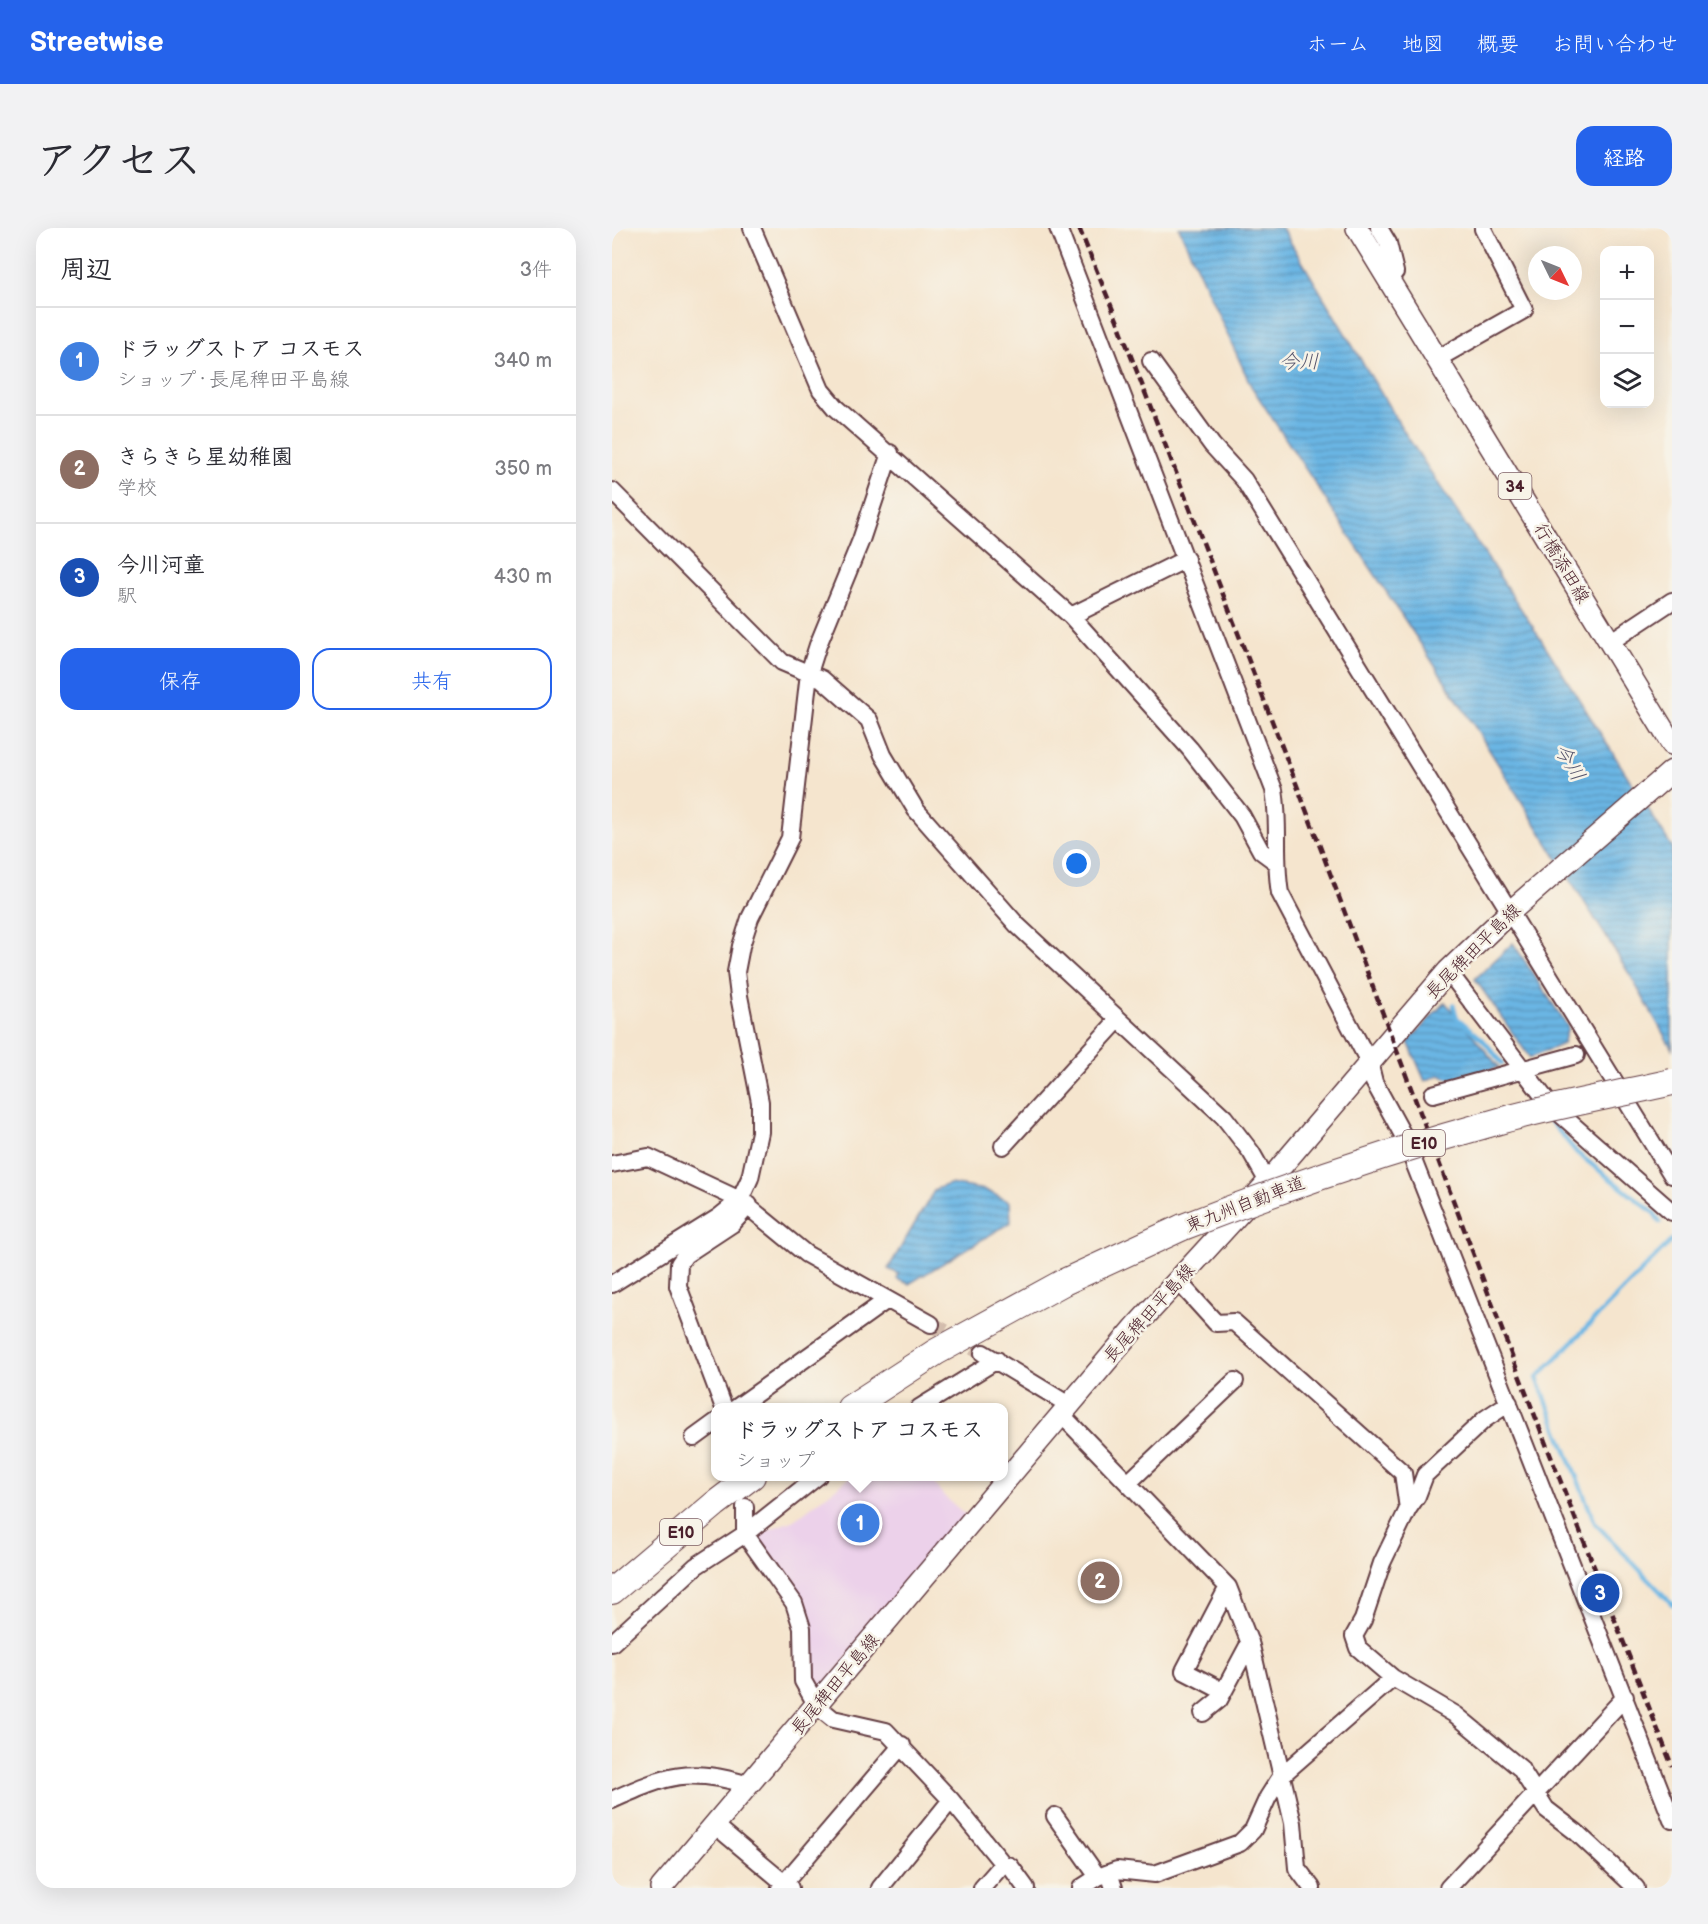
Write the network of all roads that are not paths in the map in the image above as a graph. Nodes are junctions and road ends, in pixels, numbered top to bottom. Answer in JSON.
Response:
{"nodes":[{"id":1,"x":752,"y":228,"type":"edge"},
{"id":2,"x":1058,"y":228,"type":"edge"},
{"id":3,"x":1357,"y":228,"type":"edge"},
{"id":4,"x":1379,"y":228,"type":"edge"},
{"id":5,"x":1483,"y":229,"type":"edge"},
{"id":6,"x":1388,"y":278,"type":"junction"},
{"id":7,"x":1437,"y":359,"type":"junction"},
{"id":8,"x":1151,"y":361,"type":"dead end"},
{"id":9,"x":890,"y":453,"type":"junction"},
{"id":10,"x":612,"y":491,"type":"edge"},
{"id":11,"x":1186,"y":560,"type":"junction"},
{"id":12,"x":1672,"y":601,"type":"edge"},
{"id":13,"x":1071,"y":616,"type":"junction"},
{"id":14,"x":1610,"y":642,"type":"junction"},
{"id":15,"x":809,"y":673,"type":"junction"},
{"id":16,"x":1672,"y":744,"type":"edge"},
{"id":17,"x":1668,"y":774,"type":"edge"},
{"id":18,"x":1242,"y":816,"type":"junction"},
{"id":19,"x":1278,"y":831,"type":"junction"},
{"id":20,"x":1276,"y":862,"type":"junction"},
{"id":21,"x":1515,"y":908,"type":"junction"},
{"id":22,"x":1448,"y":971,"type":"junction"},
{"id":23,"x":1118,"y":1020,"type":"junction"},
{"id":24,"x":1576,"y":1055,"type":"dead end"},
{"id":25,"x":1369,"y":1062,"type":"junction"},
{"id":26,"x":1522,"y":1070,"type":"junction"},
{"id":27,"x":1672,"y":1082,"type":"edge"},
{"id":28,"x":1433,"y":1094,"type":"dead end"},
{"id":29,"x":1003,"y":1146,"type":"dead end"},
{"id":30,"x":612,"y":1164,"type":"edge"},
{"id":31,"x":1672,"y":1175,"type":"edge"},
{"id":32,"x":1268,"y":1182,"type":"junction"},
{"id":33,"x":745,"y":1203,"type":"junction"},
{"id":34,"x":1672,"y":1212,"type":"edge"},
{"id":35,"x":1178,"y":1281,"type":"junction"},
{"id":36,"x":612,"y":1284,"type":"edge"},
{"id":37,"x":887,"y":1300,"type":"junction"},
{"id":38,"x":931,"y":1323,"type":"tunnel mouth"},
{"id":39,"x":1235,"y":1381,"type":"dead end"},
{"id":40,"x":722,"y":1403,"type":"edge"},
{"id":41,"x":742,"y":1403,"type":"edge"},
{"id":42,"x":856,"y":1403,"type":"edge"},
{"id":43,"x":925,"y":1403,"type":"edge"},
{"id":44,"x":1509,"y":1403,"type":"junction"},
{"id":45,"x":1065,"y":1409,"type":"junction"},
{"id":46,"x":711,"y":1426,"type":"edge"},
{"id":47,"x":694,"y":1438,"type":"dead end"},
{"id":48,"x":1008,"y":1477,"type":"edge"},
{"id":49,"x":745,"y":1481,"type":"edge"},
{"id":50,"x":812,"y":1481,"type":"edge"},
{"id":51,"x":1005,"y":1481,"type":"edge"},
{"id":52,"x":1128,"y":1483,"type":"junction"},
{"id":53,"x":745,"y":1508,"type":"dead end"},
{"id":54,"x":1407,"y":1509,"type":"junction"},
{"id":55,"x":745,"y":1534,"type":"junction"},
{"id":56,"x":1228,"y":1587,"type":"junction"},
{"id":57,"x":612,"y":1591,"type":"edge"},
{"id":58,"x":1248,"y":1636,"type":"junction"},
{"id":59,"x":612,"y":1643,"type":"edge"},
{"id":60,"x":1393,"y":1678,"type":"junction"},
{"id":61,"x":1625,"y":1697,"type":"junction"},
{"id":62,"x":817,"y":1706,"type":"junction"},
{"id":63,"x":1203,"y":1713,"type":"dead end"},
{"id":64,"x":902,"y":1745,"type":"junction"},
{"id":65,"x":1282,"y":1775,"type":"junction"},
{"id":66,"x":749,"y":1785,"type":"junction"},
{"id":67,"x":1535,"y":1791,"type":"junction"},
{"id":68,"x":612,"y":1800,"type":"edge"},
{"id":69,"x":951,"y":1800,"type":"junction"},
{"id":70,"x":1055,"y":1816,"type":"dead end"},
{"id":71,"x":1672,"y":1820,"type":"edge"},
{"id":72,"x":716,"y":1826,"type":"junction"},
{"id":73,"x":1003,"y":1864,"type":"junction"},
{"id":74,"x":1107,"y":1879,"type":"edge"},
{"id":75,"x":784,"y":1886,"type":"edge"},
{"id":76,"x":985,"y":1887,"type":"edge"},
{"id":77,"x":661,"y":1888,"type":"edge"},
{"id":78,"x":880,"y":1888,"type":"edge"},
{"id":79,"x":1026,"y":1888,"type":"edge"},
{"id":80,"x":1081,"y":1888,"type":"edge"},
{"id":81,"x":1312,"y":1888,"type":"edge"},
{"id":82,"x":1448,"y":1888,"type":"edge"},
{"id":83,"x":1636,"y":1888,"type":"edge"}],
"edges":[{"from":1,"to":9,"type":"street"},
{"from":2,"to":11,"type":"street"},
{"from":3,"to":6,"type":"main road","name":"行橋添田線","number":"34"},
{"from":4,"to":6,"type":"street"},
{"from":5,"to":7,"type":"street"},
{"from":6,"to":7,"type":"main road","name":"行橋添田線","number":"34"},
{"from":7,"to":14,"type":"main road","name":"行橋添田線","number":"34"},
{"from":8,"to":21,"type":"street"},
{"from":9,"to":13,"type":"street"},
{"from":9,"to":15,"type":"street"},
{"from":10,"to":15,"type":"street"},
{"from":11,"to":13,"type":"street"},
{"from":11,"to":19,"type":"street"},
{"from":12,"to":14,"type":"street"},
{"from":13,"to":18,"type":"street"},
{"from":14,"to":16,"type":"main road","name":"行橋添田線","number":"34"},
{"from":15,"to":23,"type":"street"},
{"from":15,"to":33,"type":"street"},
{"from":17,"to":21,"type":"main road","name":"長尾稗田平島線"},
{"from":18,"to":19,"type":"street"},
{"from":18,"to":20,"type":"street"},
{"from":19,"to":20,"type":"street"},
{"from":20,"to":25,"type":"street"},
{"from":21,"to":22,"type":"main road","name":"長尾稗田平島線"},
{"from":21,"to":31,"type":"street"},
{"from":22,"to":25,"type":"main road","name":"長尾稗田平島線"},
{"from":22,"to":26,"type":"street"},
{"from":23,"to":29,"type":"street"},
{"from":23,"to":32,"type":"street"},
{"from":24,"to":26,"type":"street"},
{"from":25,"to":32,"type":"main road","name":"長尾稗田平島線"},
{"from":25,"to":44,"type":"street"},
{"from":26,"to":28,"type":"street"},
{"from":26,"to":34,"type":"street"},
{"from":27,"to":42,"type":"highway","name":"東九州自動車道","number":"E10","bridge":true},
{"from":30,"to":33,"type":"street"},
{"from":32,"to":35,"type":"main road","name":"長尾稗田平島線"},
{"from":33,"to":36,"type":"street"},
{"from":33,"to":37,"type":"street"},
{"from":33,"to":40,"type":"street"},
{"from":35,"to":45,"type":"main road","name":"長尾稗田平島線"},
{"from":35,"to":54,"type":"street"},
{"from":37,"to":38,"type":"street"},
{"from":37,"to":41,"type":"street"},
{"from":39,"to":52,"type":"street"},
{"from":43,"to":45,"type":"street"},
{"from":44,"to":54,"type":"street"},
{"from":44,"to":61,"type":"street"},
{"from":45,"to":48,"type":"main road","name":"長尾稗田平島線"},
{"from":45,"to":52,"type":"street"},
{"from":46,"to":47,"type":"street"},
{"from":49,"to":57,"type":"highway","number":"E10"},
{"from":50,"to":55,"type":"street"},
{"from":51,"to":62,"type":"main road","name":"長尾稗田平島線"},
{"from":52,"to":56,"type":"street"},
{"from":53,"to":55,"type":"street"},
{"from":54,"to":60,"type":"street"},
{"from":55,"to":59,"type":"street"},
{"from":55,"to":62,"type":"street"},
{"from":56,"to":58,"type":"street"},
{"from":56,"to":58,"type":"street"},
{"from":58,"to":63,"type":"street"},
{"from":58,"to":65,"type":"street"},
{"from":60,"to":65,"type":"street"},
{"from":60,"to":67,"type":"street"},
{"from":61,"to":67,"type":"street"},
{"from":61,"to":71,"type":"street"},
{"from":62,"to":64,"type":"street"},
{"from":62,"to":66,"type":"main road","name":"長尾稗田平島線"},
{"from":64,"to":69,"type":"street"},
{"from":64,"to":75,"type":"street"},
{"from":65,"to":74,"type":"street"},
{"from":65,"to":81,"type":"street"},
{"from":66,"to":68,"type":"street"},
{"from":66,"to":72,"type":"main road","name":"長尾稗田平島線"},
{"from":67,"to":82,"type":"street"},
{"from":67,"to":83,"type":"street"},
{"from":69,"to":73,"type":"street"},
{"from":69,"to":78,"type":"street"},
{"from":70,"to":74,"type":"street"},
{"from":72,"to":75,"type":"street"},
{"from":72,"to":77,"type":"main road","name":"長尾稗田平島線"},
{"from":73,"to":76,"type":"street"},
{"from":73,"to":79,"type":"street"},
{"from":74,"to":80,"type":"street"}]}
